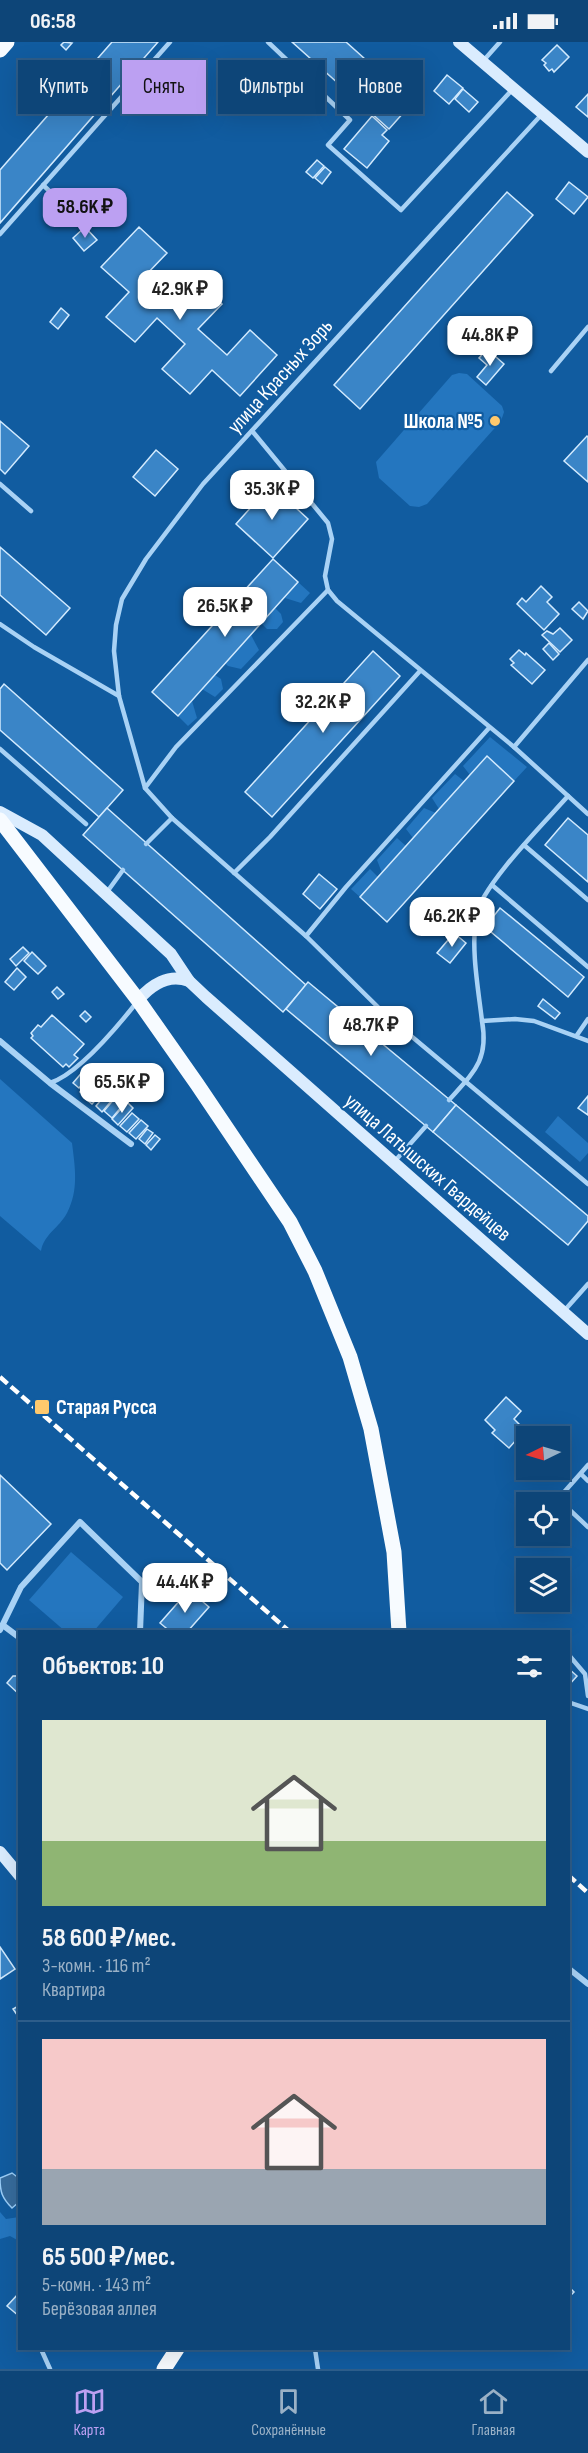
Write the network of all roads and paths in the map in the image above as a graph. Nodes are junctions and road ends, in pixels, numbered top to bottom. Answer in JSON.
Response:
{"nodes":[{"id":1,"x":7,"y":42,"type":"edge"},
{"id":2,"x":170,"y":42,"type":"edge"},
{"id":3,"x":268,"y":42,"type":"edge"},
{"id":4,"x":459,"y":42,"type":"edge"},
{"id":5,"x":500,"y":42,"type":"edge"},
{"id":6,"x":0,"y":50,"type":"edge"},
{"id":7,"x":482,"y":62,"type":"junction"},
{"id":8,"x":513,"y":89,"type":"junction"},
{"id":9,"x":543,"y":113,"type":"junction"},
{"id":10,"x":588,"y":152,"type":"edge"},
{"id":11,"x":43,"y":185,"type":"junction"},
{"id":12,"x":79,"y":219,"type":"dead end"},
{"id":13,"x":0,"y":234,"type":"edge"},
{"id":14,"x":588,"y":327,"type":"edge"},
{"id":15,"x":551,"y":371,"type":"dead end"},
{"id":16,"x":253,"y":432,"type":"junction"},
{"id":17,"x":0,"y":484,"type":"edge"},
{"id":18,"x":31,"y":511,"type":"dead end"},
{"id":19,"x":328,"y":590,"type":"junction"},
{"id":20,"x":0,"y":624,"type":"edge"},
{"id":21,"x":588,"y":660,"type":"edge"},
{"id":22,"x":420,"y":671,"type":"junction"},
{"id":23,"x":119,"y":696,"type":"junction"},
{"id":24,"x":489,"y":728,"type":"junction"},
{"id":25,"x":514,"y":747,"type":"junction"},
{"id":26,"x":0,"y":749,"type":"edge"},
{"id":27,"x":145,"y":788,"type":"junction"},
{"id":28,"x":568,"y":796,"type":"junction"},
{"id":29,"x":0,"y":812,"type":"edge"},
{"id":30,"x":588,"y":814,"type":"edge"},
{"id":31,"x":172,"y":818,"type":"junction"},
{"id":32,"x":0,"y":820,"type":"edge"},
{"id":33,"x":86,"y":824,"type":"dead end"},
{"id":34,"x":146,"y":844,"type":"dead end"},
{"id":35,"x":524,"y":844,"type":"junction"},
{"id":36,"x":123,"y":870,"type":"dead end"},
{"id":37,"x":234,"y":873,"type":"junction"},
{"id":38,"x":492,"y":885,"type":"junction"},
{"id":39,"x":105,"y":893,"type":"junction"},
{"id":40,"x":588,"y":900,"type":"edge"},
{"id":41,"x":306,"y":936,"type":"junction"},
{"id":42,"x":588,"y":967,"type":"edge"},
{"id":43,"x":189,"y":981,"type":"junction"},
{"id":44,"x":138,"y":1000,"type":"junction"},
{"id":45,"x":588,"y":1019,"type":"edge"},
{"id":46,"x":482,"y":1021,"type":"junction"},
{"id":47,"x":577,"y":1035,"type":"junction"},
{"id":48,"x":0,"y":1041,"type":"edge"},
{"id":49,"x":588,"y":1041,"type":"edge"},
{"id":50,"x":465,"y":1082,"type":"junction"},
{"id":51,"x":50,"y":1083,"type":"junction"},
{"id":52,"x":449,"y":1100,"type":"dead end"},
{"id":53,"x":426,"y":1126,"type":"dead end"},
{"id":54,"x":131,"y":1144,"type":"dead end"},
{"id":55,"x":394,"y":1162,"type":"junction"},
{"id":56,"x":588,"y":1184,"type":"edge"},
{"id":57,"x":588,"y":1284,"type":"edge"},
{"id":58,"x":564,"y":1312,"type":"junction"},
{"id":59,"x":588,"y":1334,"type":"edge"},
{"id":60,"x":588,"y":1466,"type":"edge"},
{"id":61,"x":580,"y":1474,"type":"junction"},
{"id":62,"x":588,"y":1480,"type":"edge"},
{"id":63,"x":588,"y":1527,"type":"edge"},
{"id":64,"x":1,"y":1627,"type":"edge"},
{"id":65,"x":140,"y":1630,"type":"edge"},
{"id":66,"x":399,"y":1630,"type":"edge"},
{"id":67,"x":18,"y":1637,"type":"edge"},
{"id":68,"x":570,"y":1656,"type":"edge"},
{"id":69,"x":588,"y":1696,"type":"edge"},
{"id":70,"x":570,"y":1703,"type":"edge"},
{"id":71,"x":588,"y":1709,"type":"edge"},
{"id":72,"x":0,"y":1852,"type":"edge"},
{"id":73,"x":18,"y":1874,"type":"edge"},
{"id":74,"x":570,"y":1970,"type":"edge"},
{"id":75,"x":588,"y":1984,"type":"edge"},
{"id":76,"x":41,"y":2350,"type":"edge"},
{"id":77,"x":176,"y":2350,"type":"edge"},
{"id":78,"x":315,"y":2350,"type":"edge"},
{"id":79,"x":50,"y":2369,"type":"edge"},
{"id":80,"x":164,"y":2369,"type":"edge"},
{"id":81,"x":318,"y":2369,"type":"edge"}],
"edges":[{"from":1,"to":6,"type":"main road"},
{"from":2,"to":11,"type":"lane"},
{"from":3,"to":8,"type":"lane"},
{"from":4,"to":7,"type":"main road"},
{"from":5,"to":7,"type":"lane"},
{"from":7,"to":8,"type":"main road"},
{"from":8,"to":9,"type":"main road"},
{"from":9,"to":10,"type":"main road"},
{"from":9,"to":16,"type":"lane","name":"улица Красных Зорь"},
{"from":11,"to":12,"type":"lane"},
{"from":11,"to":13,"type":"lane"},
{"from":14,"to":15,"type":"lane"},
{"from":16,"to":19,"type":"lane"},
{"from":16,"to":23,"type":"lane","name":"улица Красных Зорь"},
{"from":17,"to":18,"type":"lane"},
{"from":19,"to":22,"type":"lane"},
{"from":19,"to":27,"type":"lane"},
{"from":20,"to":23,"type":"lane"},
{"from":21,"to":25,"type":"lane"},
{"from":22,"to":24,"type":"lane"},
{"from":22,"to":37,"type":"lane"},
{"from":23,"to":27,"type":"lane","name":"улица Красных Зорь"},
{"from":24,"to":25,"type":"lane"},
{"from":24,"to":41,"type":"lane"},
{"from":25,"to":28,"type":"lane"},
{"from":26,"to":33,"type":"lane"},
{"from":27,"to":31,"type":"lane"},
{"from":28,"to":30,"type":"lane"},
{"from":28,"to":35,"type":"lane"},
{"from":29,"to":39,"type":"main road","name":"улица Латышских Гвардейцев"},
{"from":31,"to":34,"type":"lane"},
{"from":31,"to":37,"type":"lane"},
{"from":32,"to":44,"type":"main road"},
{"from":35,"to":38,"type":"lane"},
{"from":35,"to":40,"type":"lane"},
{"from":36,"to":39,"type":"lane"},
{"from":37,"to":41,"type":"lane"},
{"from":38,"to":42,"type":"lane"},
{"from":38,"to":46,"type":"lane"},
{"from":39,"to":43,"type":"main road","name":"улица Латышских Гвардейцев"},
{"from":41,"to":50,"type":"lane"},
{"from":43,"to":44,"type":"main road"},
{"from":43,"to":55,"type":"main road","name":"улица Латышских Гвардейцев"},
{"from":44,"to":51,"type":"lane"},
{"from":44,"to":66,"type":"main road"},
{"from":45,"to":47,"type":"lane"},
{"from":46,"to":47,"type":"lane"},
{"from":46,"to":50,"type":"lane"},
{"from":47,"to":49,"type":"lane"},
{"from":48,"to":51,"type":"street"},
{"from":50,"to":52,"type":"lane"},
{"from":50,"to":56,"type":"lane"},
{"from":51,"to":54,"type":"street"},
{"from":53,"to":55,"type":"lane"},
{"from":55,"to":58,"type":"main road","name":"улица Латышских Гвардейцев"},
{"from":57,"to":58,"type":"lane"},
{"from":58,"to":59,"type":"main road","name":"улица Латышских Гвардейцев"},
{"from":60,"to":61,"type":"lane"},
{"from":61,"to":62,"type":"lane"},
{"from":61,"to":63,"type":"lane"},
{"from":64,"to":65,"type":"street"},
{"from":64,"to":67,"type":"street"},
{"from":68,"to":69,"type":"lane"},
{"from":70,"to":71,"type":"lane"},
{"from":72,"to":73,"type":"main road"},
{"from":74,"to":75,"type":"street"},
{"from":76,"to":79,"type":"lane"},
{"from":77,"to":80,"type":"main road"},
{"from":78,"to":81,"type":"lane"}]}
